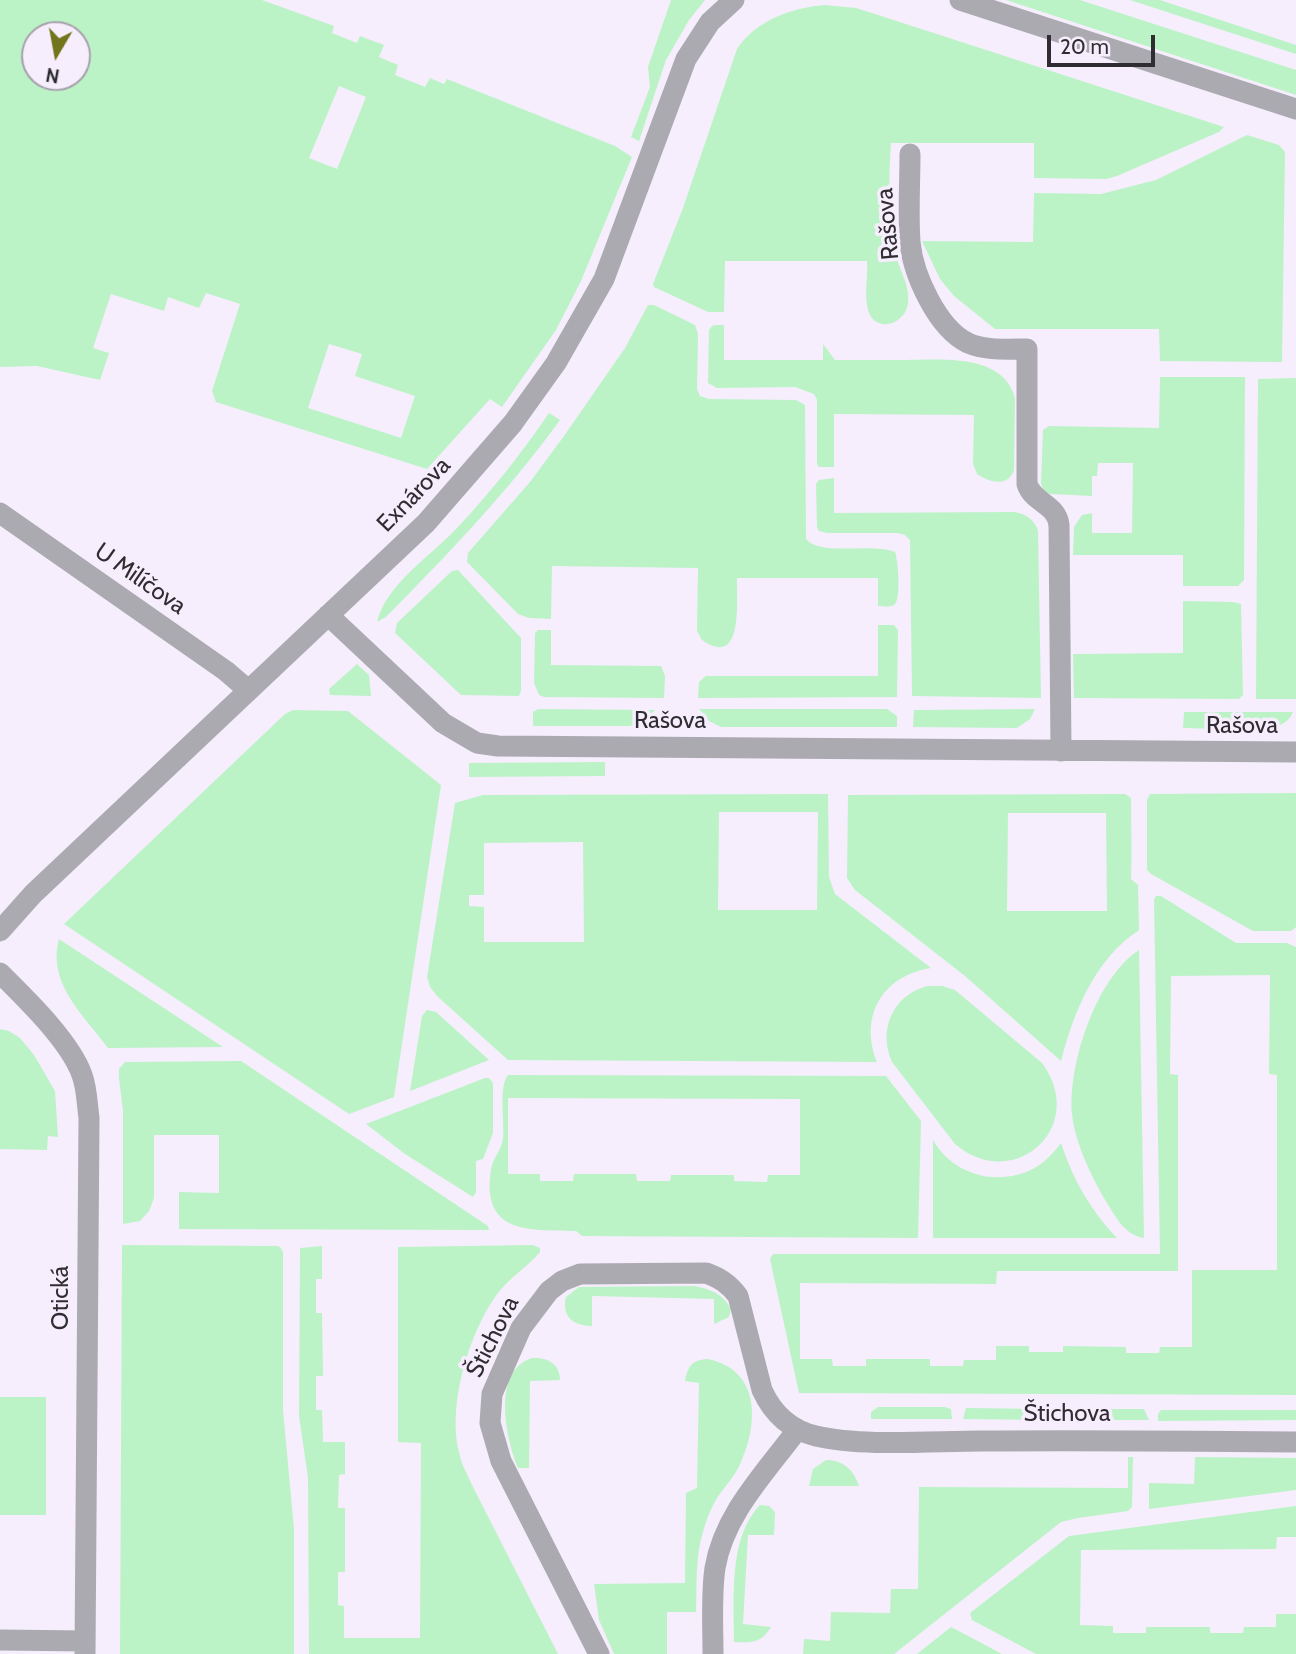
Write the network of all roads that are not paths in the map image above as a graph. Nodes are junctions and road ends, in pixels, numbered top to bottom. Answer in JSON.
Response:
{"nodes":[{"id":1,"x":734,"y":0,"type":"edge"},
{"id":2,"x":960,"y":0,"type":"edge"},
{"id":3,"x":1296,"y":109,"type":"edge"},
{"id":4,"x":910,"y":155,"type":"dead end"},
{"id":5,"x":0,"y":513,"type":"edge"},
{"id":6,"x":328,"y":615,"type":"junction"},
{"id":7,"x":248,"y":690,"type":"junction"},
{"id":8,"x":1061,"y":751,"type":"junction"},
{"id":9,"x":1296,"y":752,"type":"edge"},
{"id":10,"x":0,"y":930,"type":"edge"},
{"id":11,"x":0,"y":973,"type":"edge"},
{"id":12,"x":797,"y":1430,"type":"junction"},
{"id":13,"x":1296,"y":1443,"type":"edge"},
{"id":14,"x":0,"y":1640,"type":"edge"},
{"id":15,"x":85,"y":1647,"type":"edge"},
{"id":16,"x":598,"y":1654,"type":"edge"},
{"id":17,"x":713,"y":1654,"type":"edge"}],
"edges":[{"from":1,"to":6,"type":"street","name":"Exnárova"},
{"from":2,"to":3,"type":"street"},
{"from":4,"to":8,"type":"street","name":"Rašova"},
{"from":5,"to":7,"type":"street","name":"U Milíčova"},
{"from":6,"to":7,"type":"street","name":"Exnárova"},
{"from":6,"to":8,"type":"street","name":"Rašova"},
{"from":7,"to":10,"type":"street","name":"Exnárova"},
{"from":8,"to":9,"type":"street","name":"Rašova"},
{"from":11,"to":15,"type":"street","name":"Otická"},
{"from":12,"to":13,"type":"street","name":"Štichova"},
{"from":12,"to":16,"type":"street","name":"Štichova"},
{"from":12,"to":17,"type":"street"},
{"from":14,"to":15,"type":"street"}]}
